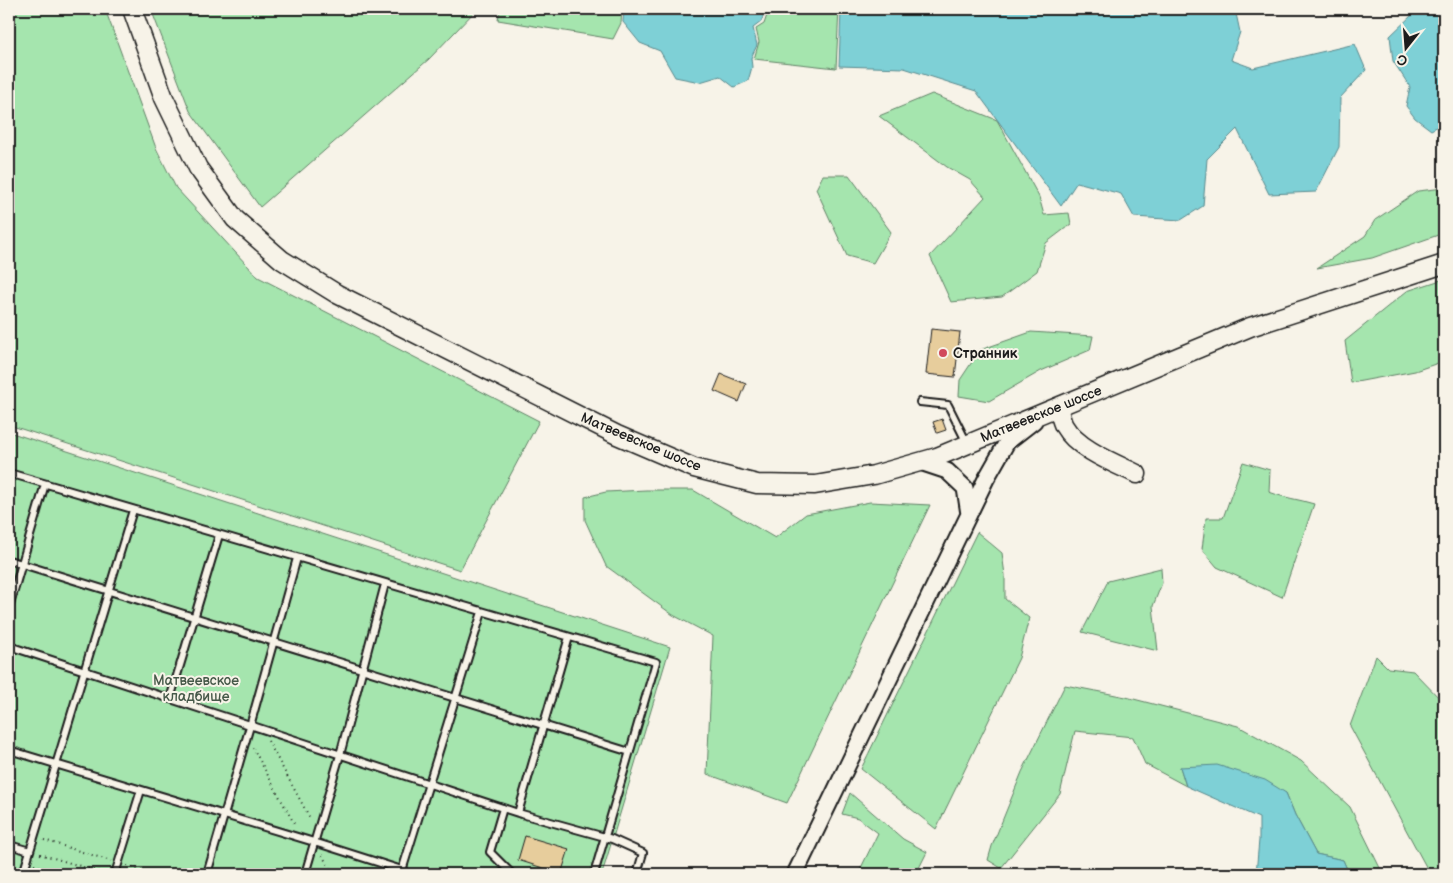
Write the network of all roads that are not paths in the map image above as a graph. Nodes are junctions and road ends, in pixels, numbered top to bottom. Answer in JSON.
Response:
{"nodes":[{"id":1,"x":132,"y":9,"type":"edge"},
{"id":2,"x":1444,"y":264,"type":"edge"},
{"id":3,"x":920,"y":402,"type":"dead end"},
{"id":4,"x":1058,"y":407,"type":"junction"},
{"id":5,"x":1042,"y":414,"type":"junction"},
{"id":6,"x":967,"y":444,"type":"junction"},
{"id":7,"x":920,"y":462,"type":"junction"},
{"id":8,"x":9,"y":473,"type":"edge"},
{"id":9,"x":1137,"y":474,"type":"dead end"},
{"id":10,"x":45,"y":484,"type":"junction"},
{"id":11,"x":133,"y":510,"type":"junction"},
{"id":12,"x":969,"y":514,"type":"junction"},
{"id":13,"x":219,"y":535,"type":"junction"},
{"id":14,"x":297,"y":558,"type":"junction"},
{"id":15,"x":9,"y":560,"type":"edge"},
{"id":16,"x":23,"y":564,"type":"junction"},
{"id":17,"x":385,"y":584,"type":"junction"},
{"id":18,"x":110,"y":591,"type":"junction"},
{"id":19,"x":9,"y":608,"type":"edge"},
{"id":20,"x":482,"y":612,"type":"junction"},
{"id":21,"x":195,"y":617,"type":"junction"},
{"id":22,"x":569,"y":637,"type":"junction"},
{"id":23,"x":274,"y":642,"type":"junction"},
{"id":24,"x":9,"y":646,"type":"edge"},
{"id":25,"x":363,"y":669,"type":"junction"},
{"id":26,"x":84,"y":670,"type":"junction"},
{"id":27,"x":455,"y":697,"type":"junction"},
{"id":28,"x":170,"y":699,"type":"junction"},
{"id":29,"x":544,"y":725,"type":"junction"},
{"id":30,"x":250,"y":726,"type":"junction"},
{"id":31,"x":9,"y":750,"type":"edge"},
{"id":32,"x":630,"y":752,"type":"junction"},
{"id":33,"x":340,"y":755,"type":"junction"},
{"id":34,"x":56,"y":764,"type":"junction"},
{"id":35,"x":428,"y":783,"type":"junction"},
{"id":36,"x":141,"y":790,"type":"junction"},
{"id":37,"x":503,"y":808,"type":"junction"},
{"id":38,"x":518,"y":813,"type":"junction"},
{"id":39,"x":224,"y":816,"type":"junction"},
{"id":40,"x":605,"y":838,"type":"junction"},
{"id":41,"x":314,"y":842,"type":"junction"},
{"id":42,"x":9,"y":845,"type":"edge"},
{"id":43,"x":30,"y":851,"type":"junction"},
{"id":44,"x":401,"y":872,"type":"edge"},
{"id":45,"x":23,"y":874,"type":"edge"},
{"id":46,"x":116,"y":874,"type":"edge"},
{"id":47,"x":206,"y":874,"type":"edge"},
{"id":48,"x":305,"y":874,"type":"edge"},
{"id":49,"x":512,"y":874,"type":"edge"},
{"id":50,"x":594,"y":874,"type":"edge"},
{"id":51,"x":637,"y":874,"type":"edge"},
{"id":52,"x":795,"y":874,"type":"edge"}],
"edges":[{"from":1,"to":7,"type":"main road","name":"Матвеевское шоссе"},
{"from":2,"to":4,"type":"main road","name":"Матвеевское шоссе"},
{"from":3,"to":6,"type":"lane"},
{"from":4,"to":5,"type":"main road","name":"Матвеевское шоссе"},
{"from":4,"to":9,"type":"main road"},
{"from":5,"to":6,"type":"main road","name":"Матвеевское шоссе"},
{"from":5,"to":12,"type":"street"},
{"from":6,"to":7,"type":"main road","name":"Матвеевское шоссе"},
{"from":7,"to":12,"type":"street"},
{"from":8,"to":10,"type":"lane"},
{"from":10,"to":11,"type":"lane"},
{"from":10,"to":16,"type":"lane"},
{"from":11,"to":13,"type":"lane"},
{"from":11,"to":18,"type":"lane"},
{"from":12,"to":52,"type":"street"},
{"from":13,"to":14,"type":"lane"},
{"from":13,"to":21,"type":"lane"},
{"from":14,"to":17,"type":"lane"},
{"from":14,"to":23,"type":"lane"},
{"from":15,"to":16,"type":"lane"},
{"from":16,"to":18,"type":"lane"},
{"from":16,"to":19,"type":"lane"},
{"from":17,"to":20,"type":"lane"},
{"from":17,"to":25,"type":"lane"},
{"from":18,"to":21,"type":"lane"},
{"from":18,"to":26,"type":"lane"},
{"from":20,"to":22,"type":"lane"},
{"from":20,"to":27,"type":"lane"},
{"from":21,"to":23,"type":"lane"},
{"from":21,"to":28,"type":"lane"},
{"from":22,"to":29,"type":"lane"},
{"from":22,"to":32,"type":"lane"},
{"from":23,"to":25,"type":"lane"},
{"from":23,"to":30,"type":"lane"},
{"from":24,"to":26,"type":"lane"},
{"from":25,"to":27,"type":"lane"},
{"from":25,"to":33,"type":"lane"},
{"from":26,"to":28,"type":"lane"},
{"from":26,"to":34,"type":"lane"},
{"from":27,"to":29,"type":"lane"},
{"from":27,"to":35,"type":"lane"},
{"from":28,"to":30,"type":"lane"},
{"from":29,"to":32,"type":"lane"},
{"from":29,"to":38,"type":"lane"},
{"from":30,"to":33,"type":"lane"},
{"from":30,"to":39,"type":"lane"},
{"from":31,"to":34,"type":"lane"},
{"from":32,"to":40,"type":"lane"},
{"from":33,"to":35,"type":"lane"},
{"from":33,"to":41,"type":"lane"},
{"from":34,"to":36,"type":"lane"},
{"from":34,"to":43,"type":"lane"},
{"from":35,"to":37,"type":"lane"},
{"from":35,"to":44,"type":"lane"},
{"from":36,"to":39,"type":"lane"},
{"from":36,"to":46,"type":"lane"},
{"from":37,"to":38,"type":"lane"},
{"from":37,"to":49,"type":"lane"},
{"from":38,"to":40,"type":"lane"},
{"from":39,"to":41,"type":"lane"},
{"from":39,"to":47,"type":"lane"},
{"from":40,"to":50,"type":"lane"},
{"from":40,"to":51,"type":"lane"},
{"from":41,"to":44,"type":"lane"},
{"from":41,"to":48,"type":"lane"},
{"from":42,"to":43,"type":"lane"},
{"from":43,"to":45,"type":"lane"}]}
